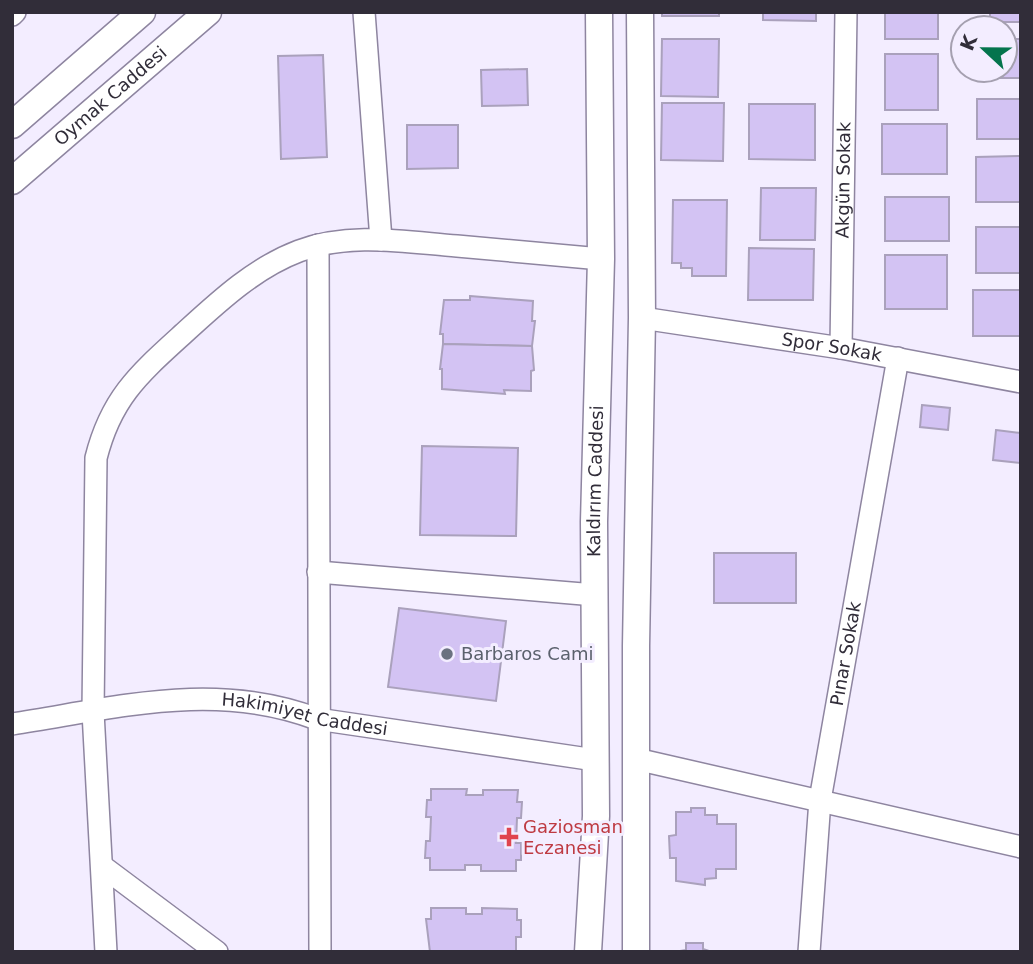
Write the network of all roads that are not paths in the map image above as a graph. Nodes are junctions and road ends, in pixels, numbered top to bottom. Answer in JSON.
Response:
{"nodes":[{"id":1,"x":142,"y":12,"type":"edge"},
{"id":2,"x":208,"y":12,"type":"edge"},
{"id":3,"x":364,"y":12,"type":"edge"},
{"id":4,"x":599,"y":12,"type":"edge"},
{"id":5,"x":640,"y":12,"type":"edge"},
{"id":6,"x":846,"y":12,"type":"edge"},
{"id":7,"x":12,"y":125,"type":"edge"},
{"id":8,"x":12,"y":181,"type":"edge"},
{"id":9,"x":381,"y":240,"type":"junction"},
{"id":10,"x":318,"y":245,"type":"junction"},
{"id":11,"x":601,"y":259,"type":"junction"},
{"id":12,"x":642,"y":318,"type":"junction"},
{"id":13,"x":841,"y":348,"type":"junction"},
{"id":14,"x":898,"y":358,"type":"junction"},
{"id":15,"x":1021,"y":382,"type":"edge"},
{"id":16,"x":318,"y":572,"type":"junction"},
{"id":17,"x":595,"y":595,"type":"junction"},
{"id":18,"x":93,"y":712,"type":"junction"},
{"id":19,"x":317,"y":719,"type":"junction"},
{"id":20,"x":12,"y":724,"type":"edge"},
{"id":21,"x":636,"y":759,"type":"junction"},
{"id":22,"x":596,"y":760,"type":"junction"},
{"id":23,"x":820,"y":800,"type":"junction"},
{"id":24,"x":1021,"y":847,"type":"edge"},
{"id":25,"x":102,"y":866,"type":"junction"},
{"id":26,"x":106,"y":952,"type":"edge"},
{"id":27,"x":217,"y":952,"type":"edge"},
{"id":28,"x":320,"y":952,"type":"edge"},
{"id":29,"x":588,"y":952,"type":"edge"},
{"id":30,"x":636,"y":952,"type":"edge"},
{"id":31,"x":808,"y":952,"type":"edge"}],
"edges":[{"from":1,"to":7,"type":"street"},
{"from":2,"to":8,"type":"street","name":"Oymak Caddesi"},
{"from":3,"to":9,"type":"street"},
{"from":4,"to":11,"type":"street","name":"Kaldırım Caddesi"},
{"from":5,"to":12,"type":"street"},
{"from":6,"to":13,"type":"street","name":"Akgün Sokak"},
{"from":9,"to":10,"type":"street"},
{"from":9,"to":11,"type":"street"},
{"from":10,"to":16,"type":"street"},
{"from":10,"to":18,"type":"street"},
{"from":11,"to":17,"type":"street","name":"Kaldırım Caddesi"},
{"from":12,"to":13,"type":"street","name":"Spor Sokak"},
{"from":12,"to":21,"type":"street"},
{"from":13,"to":14,"type":"street","name":"Spor Sokak"},
{"from":14,"to":15,"type":"street","name":"Spor Sokak"},
{"from":14,"to":23,"type":"street","name":"Pınar Sokak"},
{"from":16,"to":17,"type":"street"},
{"from":16,"to":19,"type":"street"},
{"from":17,"to":22,"type":"street","name":"Kaldırım Caddesi"},
{"from":18,"to":19,"type":"street","name":"Hakimiyet Caddesi"},
{"from":18,"to":20,"type":"street","name":"Hakimiyet Caddesi"},
{"from":18,"to":25,"type":"street"},
{"from":19,"to":22,"type":"street","name":"Hakimiyet Caddesi"},
{"from":19,"to":28,"type":"street"},
{"from":21,"to":23,"type":"street"},
{"from":21,"to":30,"type":"street"},
{"from":22,"to":29,"type":"street","name":"Kaldırım Caddesi"},
{"from":23,"to":24,"type":"street"},
{"from":23,"to":31,"type":"street","name":"Pınar Sokak"},
{"from":25,"to":26,"type":"street"},
{"from":25,"to":27,"type":"street"}]}
